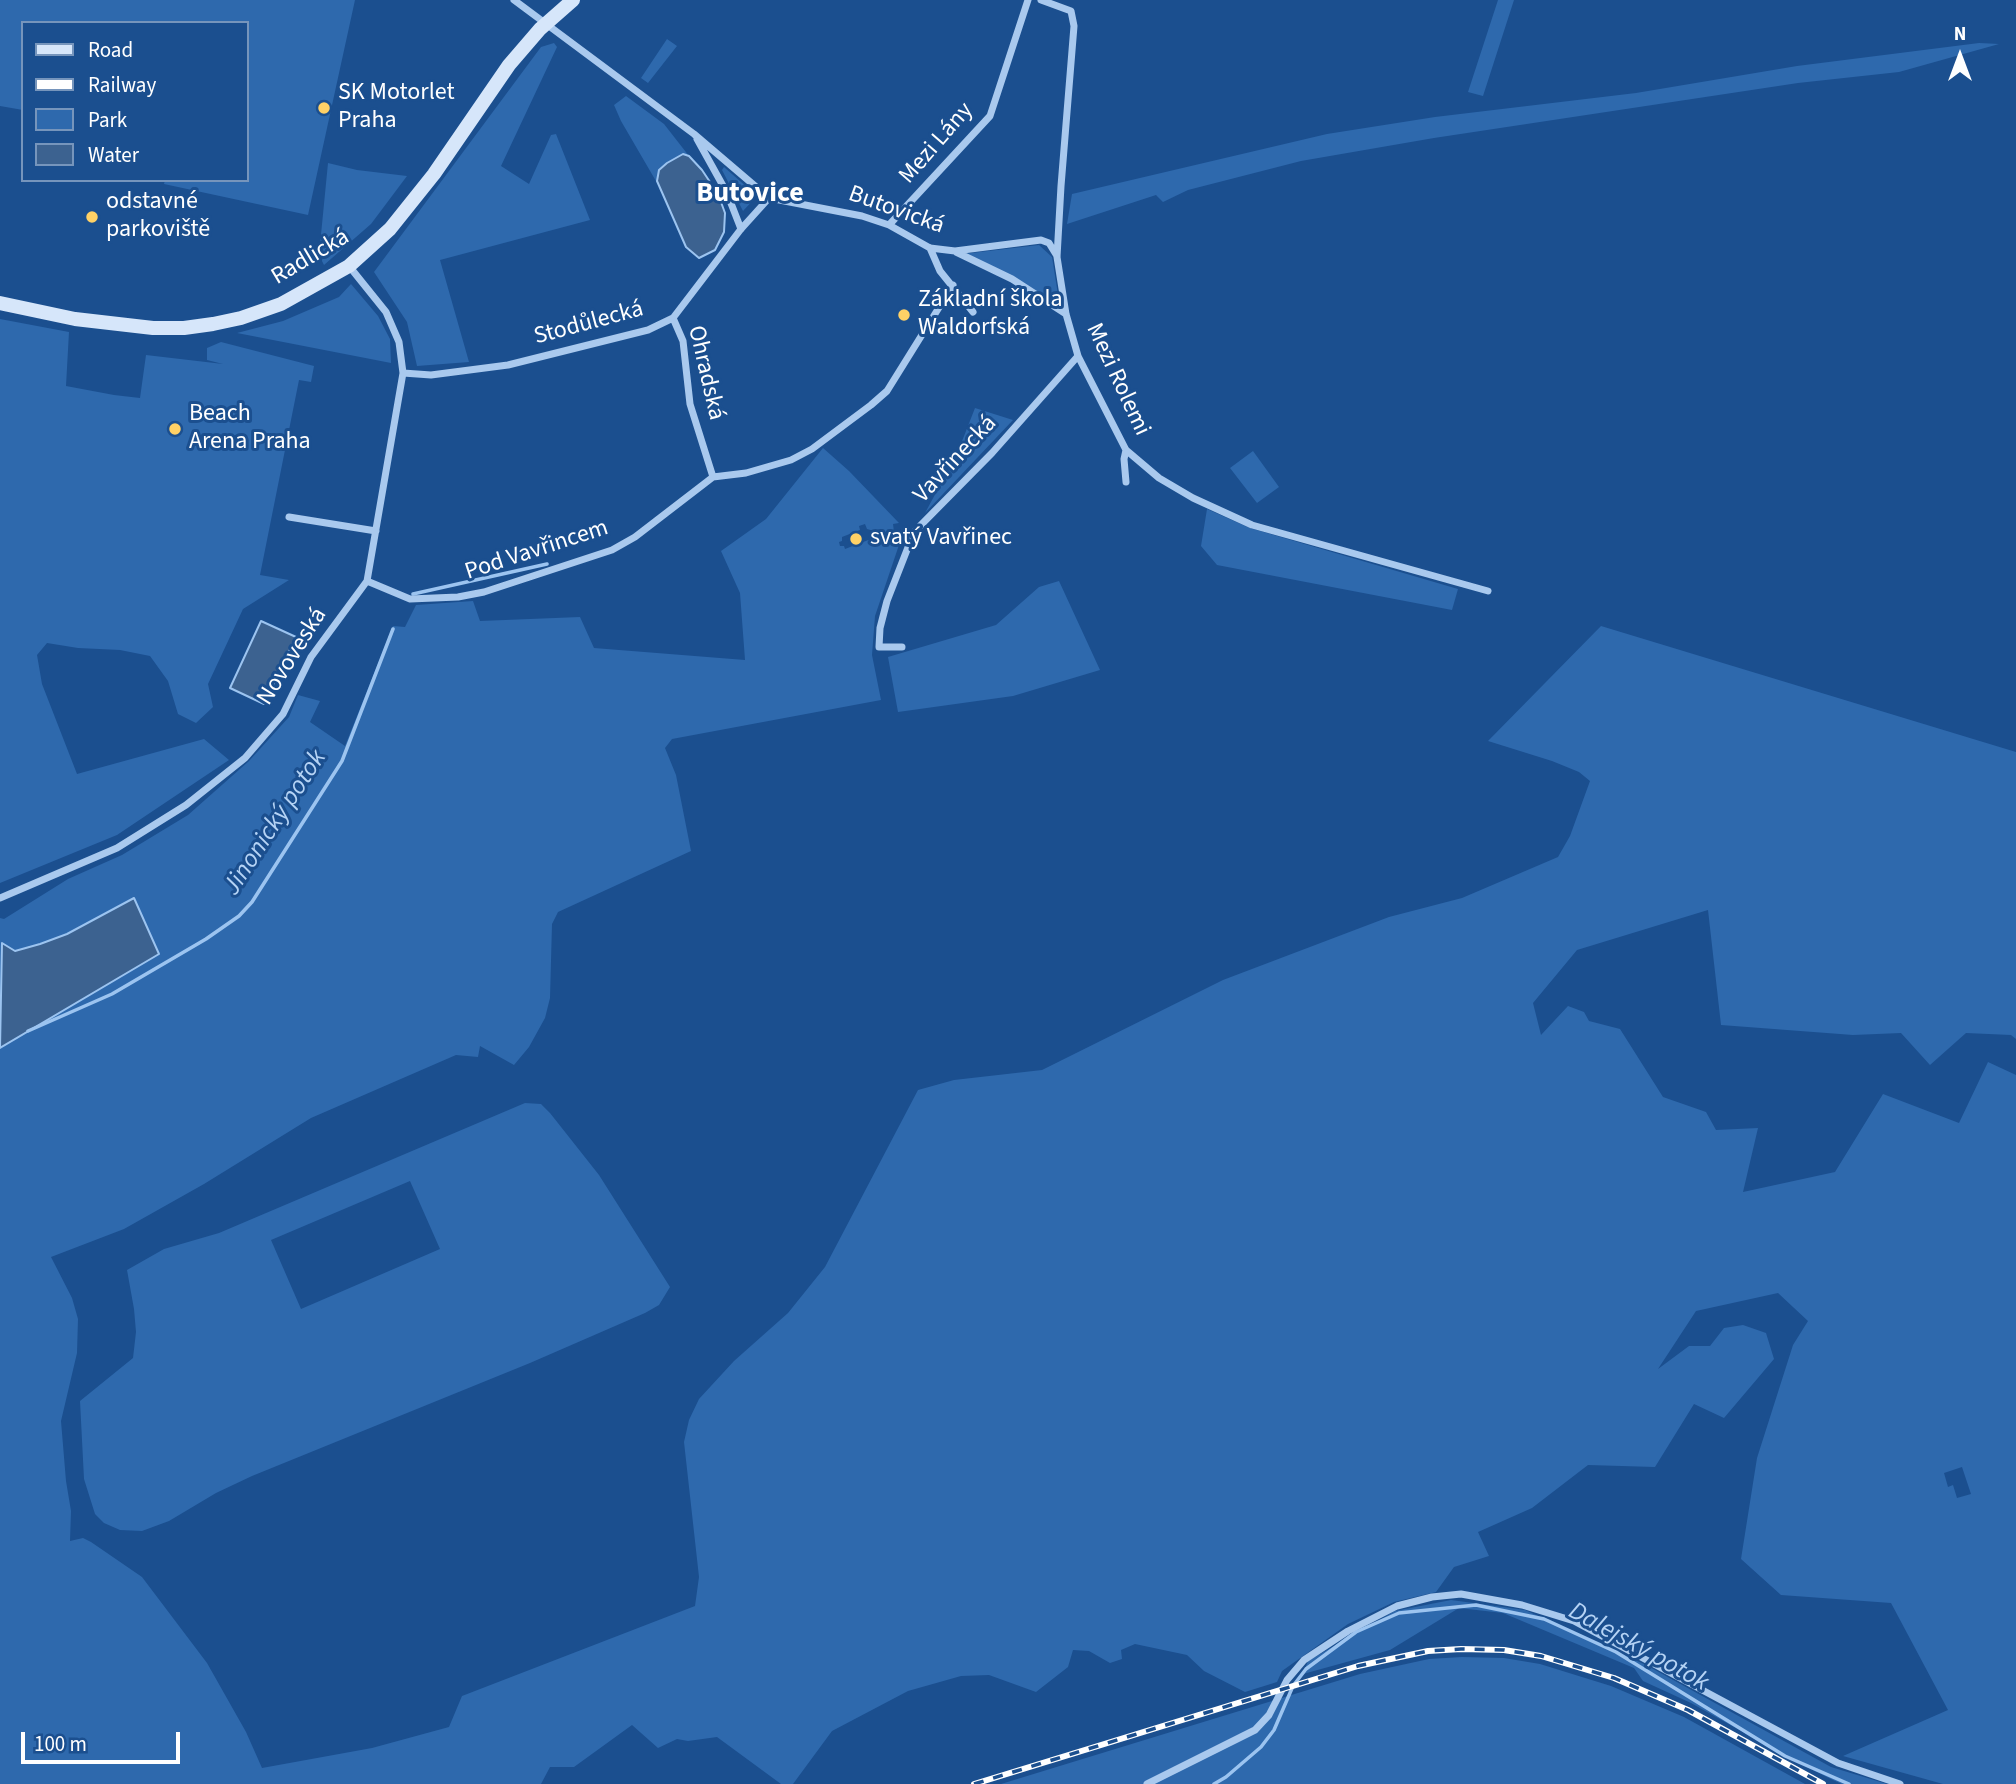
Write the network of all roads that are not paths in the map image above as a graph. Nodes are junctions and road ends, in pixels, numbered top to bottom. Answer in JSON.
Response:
{"nodes":[{"id":1,"x":514,"y":0,"type":"edge"},
{"id":2,"x":573,"y":0,"type":"edge"},
{"id":3,"x":1028,"y":0,"type":"edge"},
{"id":4,"x":1041,"y":0,"type":"edge"},
{"id":5,"x":546,"y":22,"type":"junction"},
{"id":6,"x":694,"y":134,"type":"junction"},
{"id":7,"x":769,"y":198,"type":"junction"},
{"id":8,"x":889,"y":225,"type":"junction"},
{"id":9,"x":741,"y":229,"type":"junction"},
{"id":10,"x":930,"y":248,"type":"junction"},
{"id":11,"x":955,"y":251,"type":"junction"},
{"id":12,"x":1057,"y":257,"type":"junction"},
{"id":13,"x":349,"y":266,"type":"junction"},
{"id":14,"x":953,"y":285,"type":"junction"},
{"id":15,"x":0,"y":303,"type":"edge"},
{"id":16,"x":972,"y":312,"type":"dead end"},
{"id":17,"x":1066,"y":314,"type":"junction"},
{"id":18,"x":673,"y":318,"type":"junction"},
{"id":19,"x":1078,"y":356,"type":"junction"},
{"id":20,"x":403,"y":373,"type":"junction"},
{"id":21,"x":1126,"y":450,"type":"junction"},
{"id":22,"x":713,"y":477,"type":"junction"},
{"id":23,"x":1126,"y":482,"type":"dead end"},
{"id":24,"x":289,"y":517,"type":"dead end"},
{"id":25,"x":376,"y":531,"type":"junction"},
{"id":26,"x":367,"y":581,"type":"junction"},
{"id":27,"x":1488,"y":591,"type":"dead end"},
{"id":28,"x":902,"y":648,"type":"dead end"},
{"id":29,"x":0,"y":898,"type":"edge"},
{"id":30,"x":1147,"y":1784,"type":"edge"},
{"id":31,"x":1900,"y":1784,"type":"edge"}],
"edges":[{"from":1,"to":5,"type":"street"},
{"from":2,"to":5,"type":"main road","name":"Radlická"},
{"from":3,"to":8,"type":"street","name":"Mezi Lány"},
{"from":4,"to":12,"type":"street","name":"Mezi Rolemi"},
{"from":5,"to":6,"type":"street"},
{"from":5,"to":13,"type":"main road","name":"Radlická"},
{"from":6,"to":7,"type":"street"},
{"from":6,"to":9,"type":"street"},
{"from":7,"to":8,"type":"street","name":"Butovická"},
{"from":7,"to":9,"type":"street","name":"Stodůlecká"},
{"from":8,"to":10,"type":"street","name":"Butovická"},
{"from":9,"to":18,"type":"street","name":"Stodůlecká"},
{"from":10,"to":11,"type":"street","name":"Butovická"},
{"from":10,"to":14,"type":"street"},
{"from":11,"to":12,"type":"street","name":"Butovická"},
{"from":11,"to":17,"type":"street"},
{"from":12,"to":17,"type":"street","name":"Mezi Rolemi"},
{"from":13,"to":15,"type":"main road","name":"Radlická"},
{"from":13,"to":20,"type":"street","name":"Novoveská"},
{"from":14,"to":16,"type":"street"},
{"from":14,"to":22,"type":"street","name":"Pod Vavřincem"},
{"from":17,"to":19,"type":"street","name":"Mezi Rolemi"},
{"from":18,"to":20,"type":"street","name":"Stodůlecká"},
{"from":18,"to":22,"type":"street","name":"Ohradská"},
{"from":19,"to":21,"type":"street","name":"Mezi Rolemi"},
{"from":19,"to":28,"type":"street","name":"Vavřinecká"},
{"from":20,"to":25,"type":"street","name":"Novoveská"},
{"from":21,"to":23,"type":"street"},
{"from":21,"to":27,"type":"street","name":"Mezi Rolemi"},
{"from":22,"to":26,"type":"street","name":"Pod Vavřincem"},
{"from":24,"to":25,"type":"street"},
{"from":25,"to":26,"type":"street","name":"Novoveská"},
{"from":26,"to":29,"type":"street","name":"Novoveská"},
{"from":30,"to":31,"type":"street"}]}
